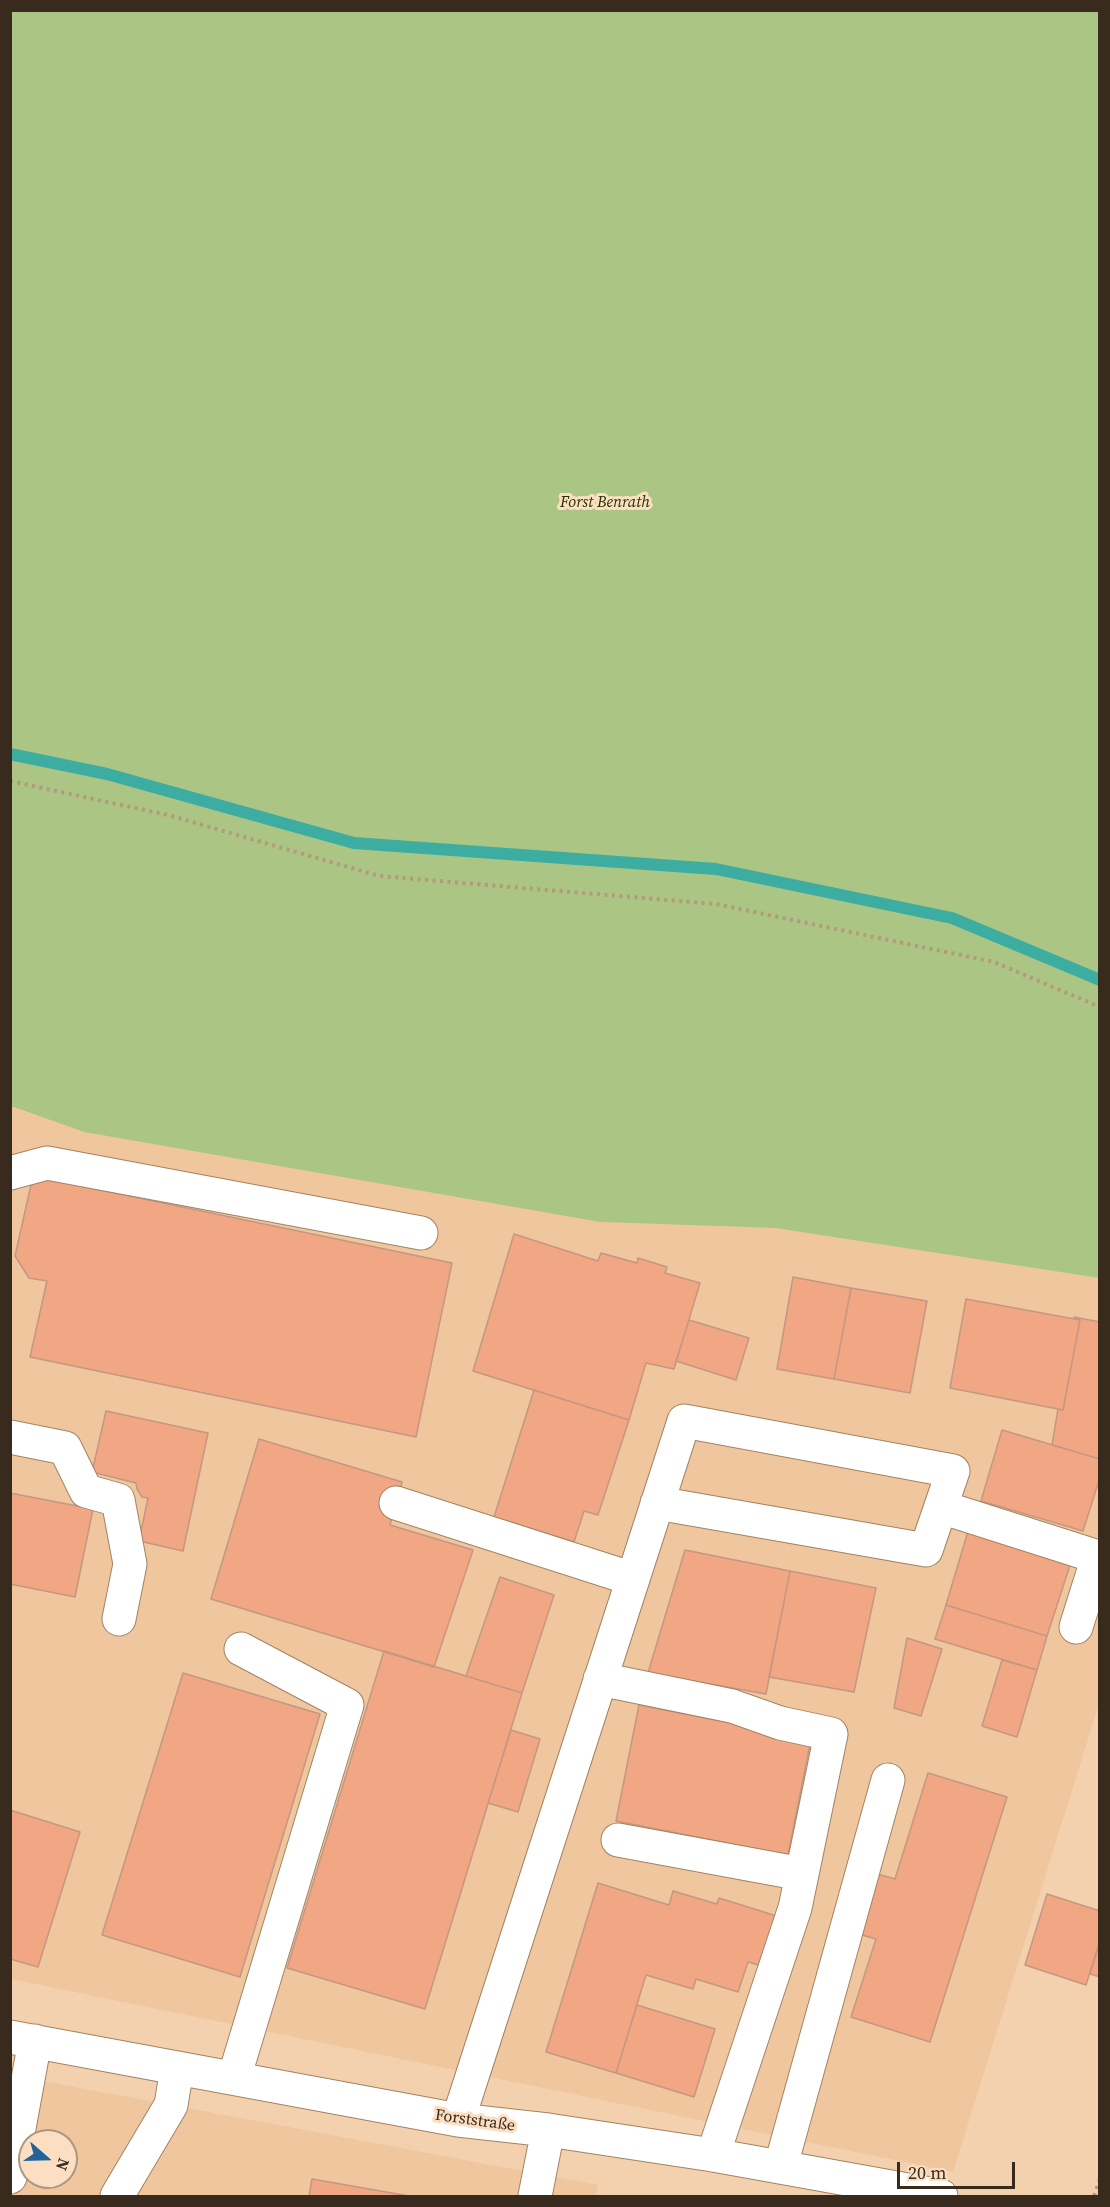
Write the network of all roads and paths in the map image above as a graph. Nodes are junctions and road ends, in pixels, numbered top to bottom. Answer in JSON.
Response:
{"nodes":[{"id":1,"x":10,"y":782,"type":"edge"},
{"id":2,"x":1100,"y":1007,"type":"edge"},
{"id":3,"x":10,"y":1173,"type":"edge"},
{"id":4,"x":421,"y":1233,"type":"dead end"},
{"id":5,"x":10,"y":1437,"type":"edge"},
{"id":6,"x":396,"y":1503,"type":"dead end"},
{"id":7,"x":657,"y":1503,"type":"junction"},
{"id":8,"x":941,"y":1507,"type":"junction"},
{"id":9,"x":1099,"y":1555,"type":"edge"},
{"id":10,"x":633,"y":1579,"type":"junction"},
{"id":11,"x":119,"y":1618,"type":"dead end"},
{"id":12,"x":1076,"y":1628,"type":"dead end"},
{"id":13,"x":241,"y":1649,"type":"dead end"},
{"id":14,"x":600,"y":1679,"type":"junction"},
{"id":15,"x":888,"y":1780,"type":"dead end"},
{"id":16,"x":618,"y":1840,"type":"dead end"},
{"id":17,"x":802,"y":1874,"type":"junction"},
{"id":18,"x":23,"y":2039,"type":"edge"},
{"id":19,"x":177,"y":2068,"type":"junction"},
{"id":20,"x":234,"y":2078,"type":"junction"},
{"id":21,"x":458,"y":2120,"type":"junction"},
{"id":22,"x":548,"y":2130,"type":"junction"},
{"id":23,"x":713,"y":2154,"type":"junction"},
{"id":24,"x":781,"y":2165,"type":"junction"},
{"id":25,"x":10,"y":2178,"type":"edge"},
{"id":26,"x":1100,"y":2179,"type":"edge"},
{"id":27,"x":117,"y":2196,"type":"edge"},
{"id":28,"x":535,"y":2196,"type":"edge"},
{"id":29,"x":941,"y":2196,"type":"edge"},
{"id":30,"x":1094,"y":2196,"type":"edge"}],
"edges":[{"from":1,"to":2,"type":"path"},
{"from":3,"to":4,"type":"street"},
{"from":5,"to":11,"type":"street"},
{"from":6,"to":10,"type":"street"},
{"from":7,"to":8,"type":"street"},
{"from":7,"to":8,"type":"street"},
{"from":7,"to":10,"type":"street"},
{"from":8,"to":9,"type":"street"},
{"from":9,"to":12,"type":"street"},
{"from":10,"to":14,"type":"street"},
{"from":13,"to":20,"type":"street"},
{"from":14,"to":17,"type":"street"},
{"from":14,"to":21,"type":"street"},
{"from":15,"to":24,"type":"street"},
{"from":16,"to":17,"type":"street"},
{"from":17,"to":23,"type":"street"},
{"from":18,"to":19,"type":"street","name":"Forststraße"},
{"from":18,"to":25,"type":"street"},
{"from":19,"to":20,"type":"street","name":"Forststraße"},
{"from":19,"to":27,"type":"street"},
{"from":20,"to":21,"type":"street","name":"Forststraße"},
{"from":21,"to":22,"type":"street","name":"Forststraße"},
{"from":22,"to":23,"type":"street","name":"Forststraße"},
{"from":22,"to":28,"type":"street"},
{"from":23,"to":24,"type":"street","name":"Forststraße"},
{"from":24,"to":29,"type":"street","name":"Forststraße"},
{"from":26,"to":30,"type":"path"}]}
